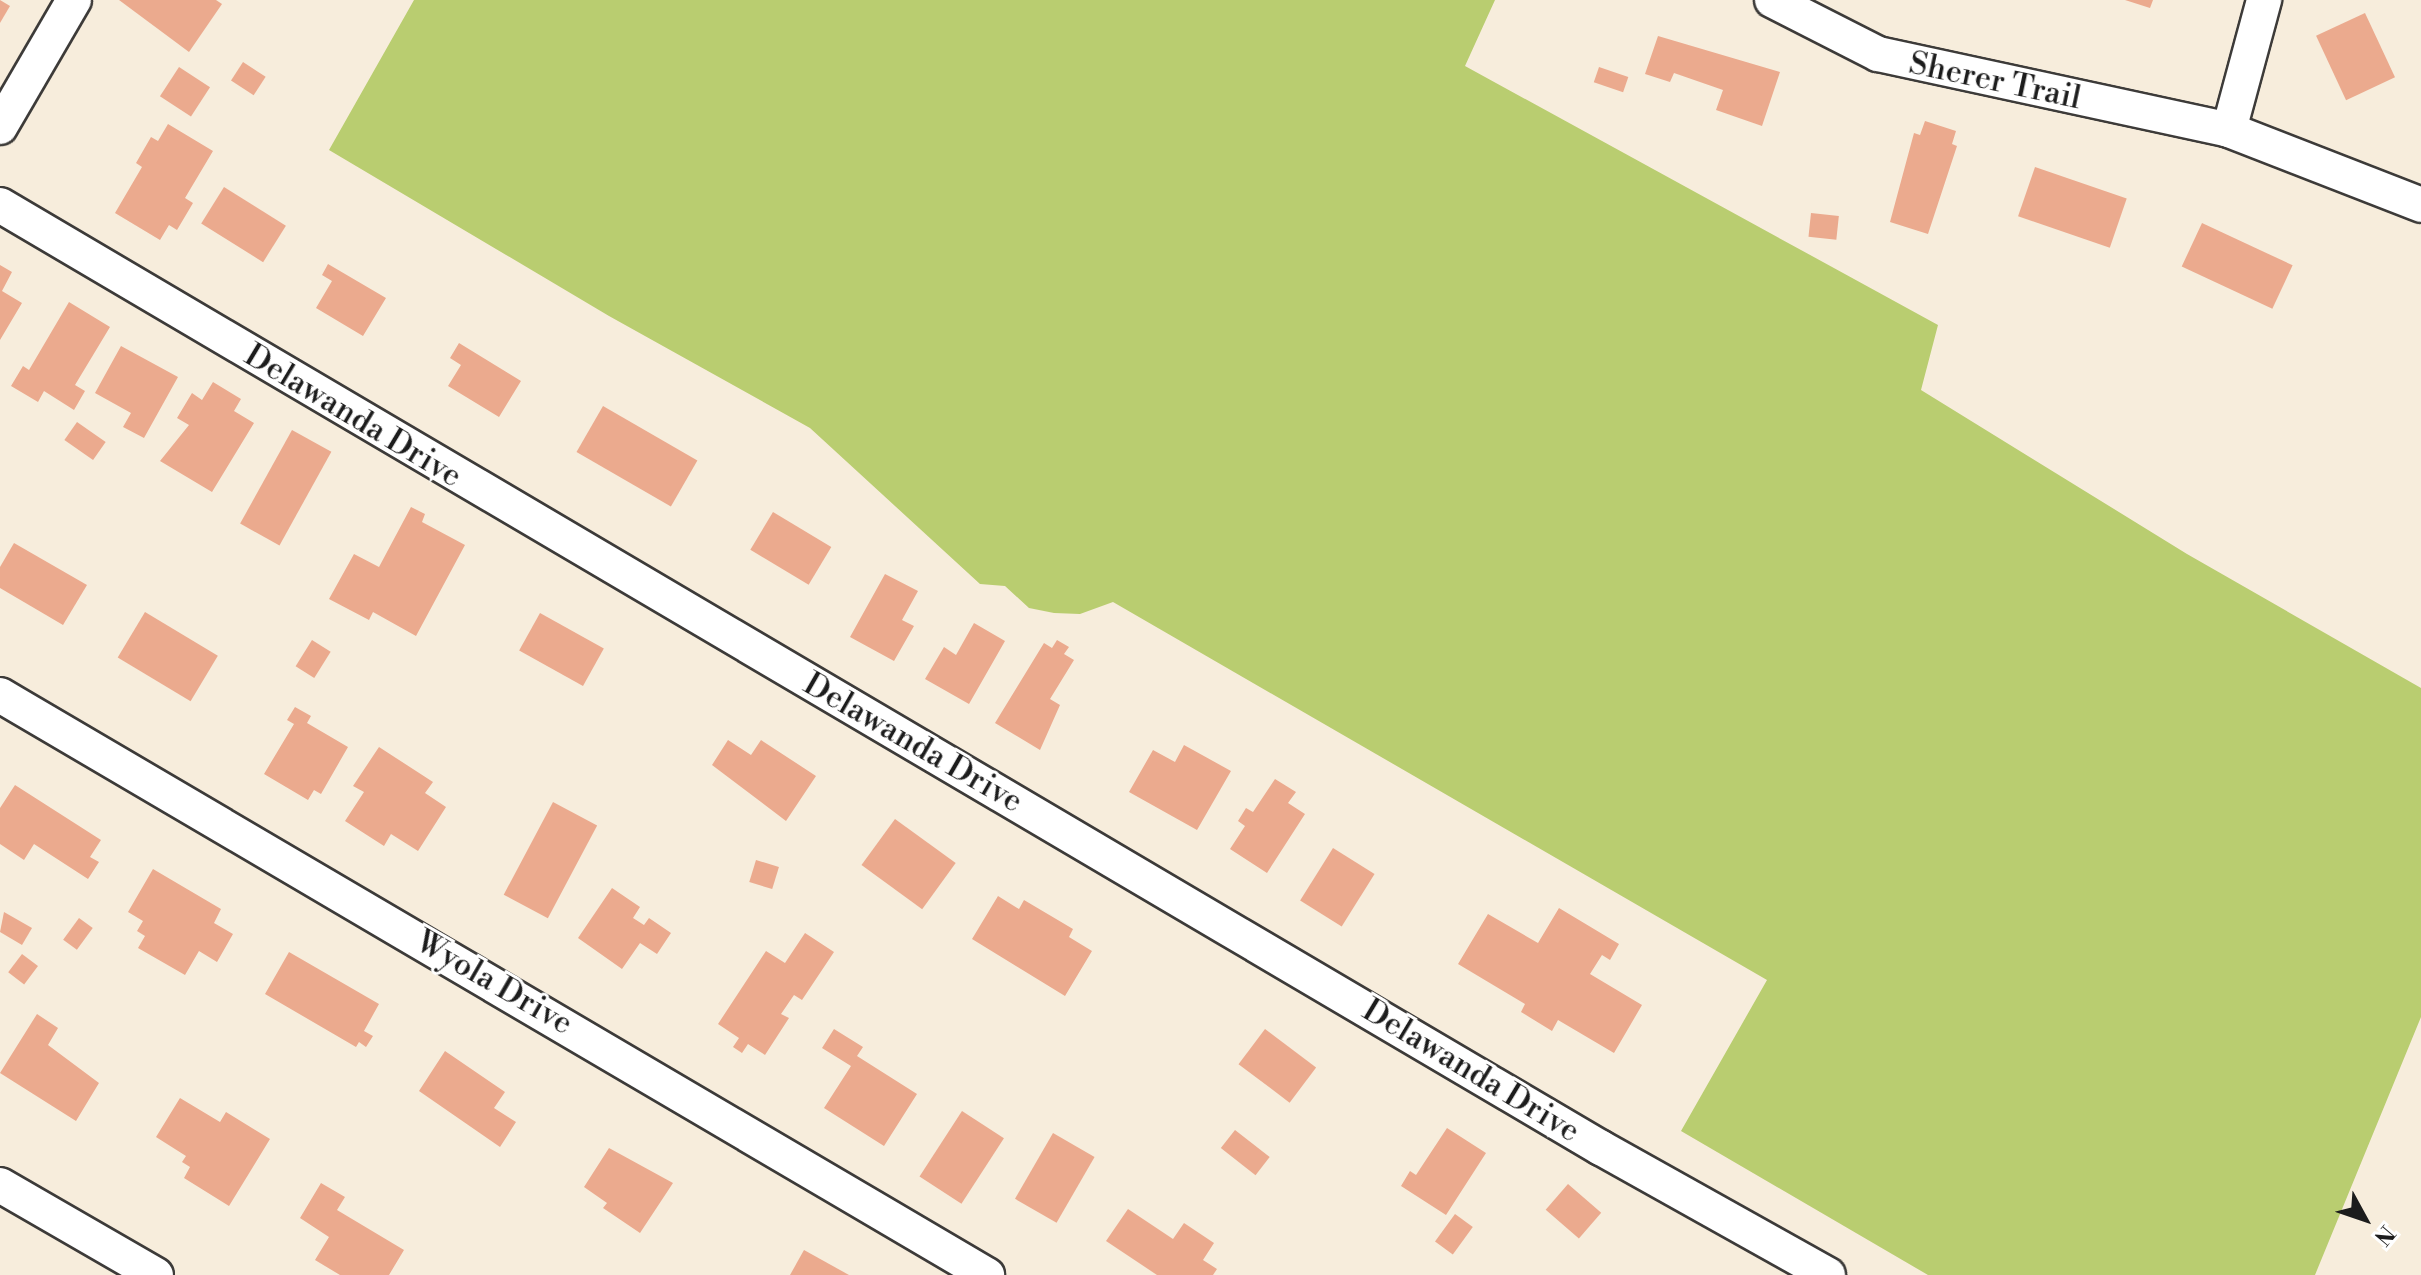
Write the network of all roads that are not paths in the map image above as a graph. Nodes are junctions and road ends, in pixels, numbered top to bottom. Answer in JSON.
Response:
{"nodes":[{"id":1,"x":74,"y":0,"type":"edge"},
{"id":2,"x":1772,"y":0,"type":"edge"},
{"id":3,"x":2264,"y":0,"type":"edge"},
{"id":4,"x":0,"y":127,"type":"edge"},
{"id":5,"x":2229,"y":130,"type":"junction"},
{"id":6,"x":0,"y":205,"type":"edge"},
{"id":7,"x":2421,"y":205,"type":"edge"},
{"id":8,"x":0,"y":695,"type":"edge"},
{"id":9,"x":0,"y":1185,"type":"edge"},
{"id":10,"x":156,"y":1275,"type":"edge"},
{"id":11,"x":987,"y":1275,"type":"edge"},
{"id":12,"x":1828,"y":1275,"type":"edge"}],
"edges":[{"from":1,"to":4,"type":"street"},
{"from":2,"to":5,"type":"street","name":"Sherer Trail"},
{"from":3,"to":5,"type":"street"},
{"from":5,"to":7,"type":"street","name":"Sherer Trail"},
{"from":6,"to":12,"type":"street","name":"Delawanda Drive"},
{"from":8,"to":11,"type":"street","name":"Wyola Drive"},
{"from":9,"to":10,"type":"street"}]}
